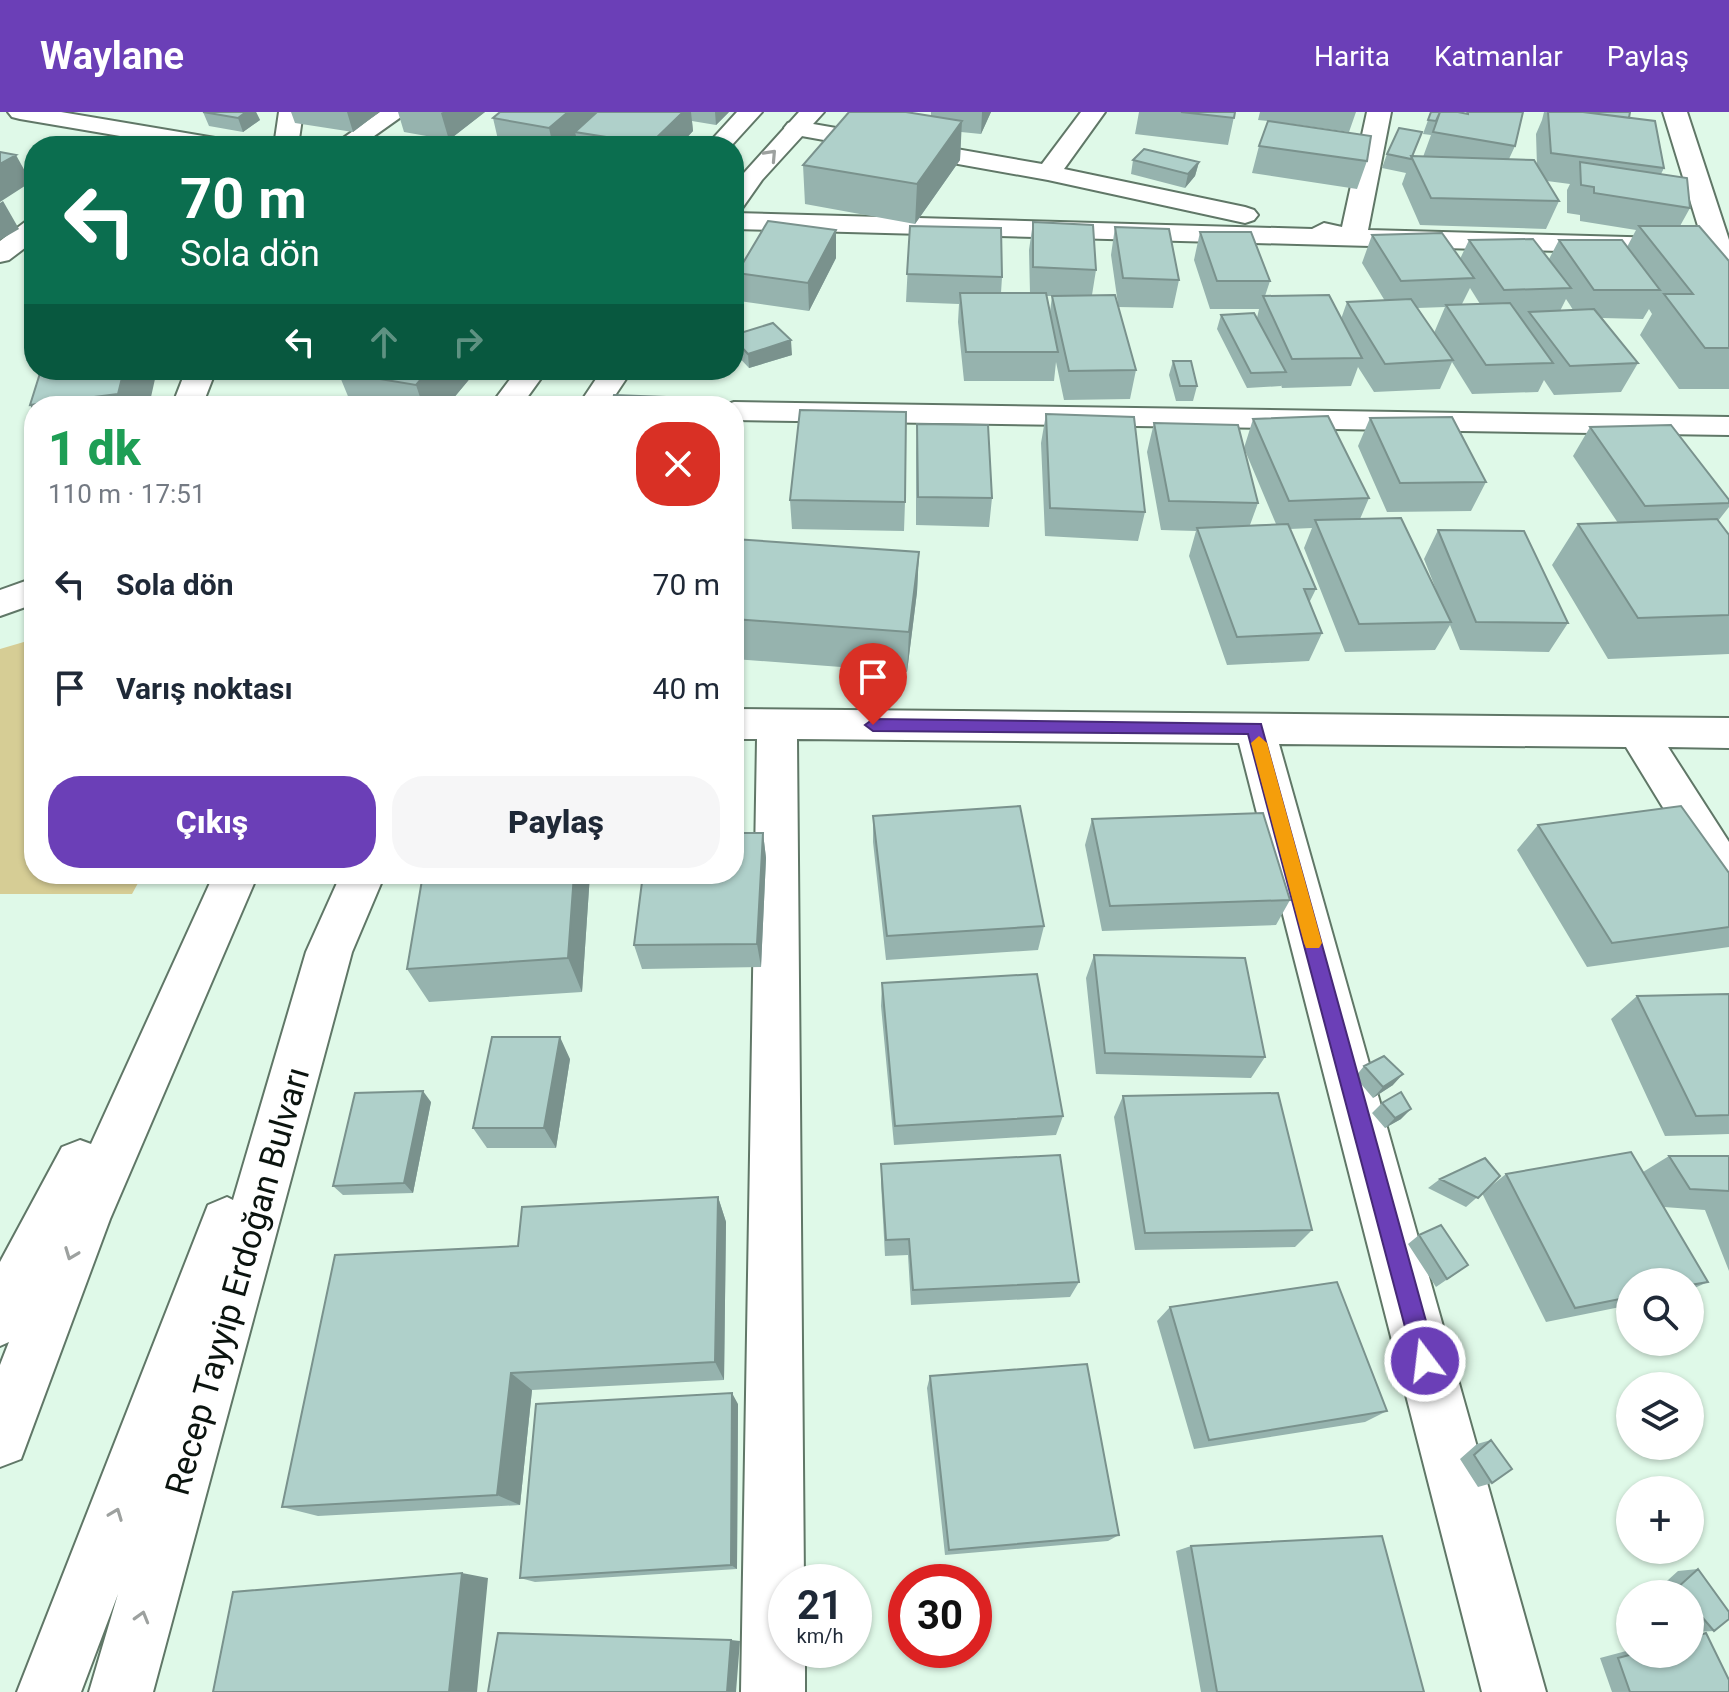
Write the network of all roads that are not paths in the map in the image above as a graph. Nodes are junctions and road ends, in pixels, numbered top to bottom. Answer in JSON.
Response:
{"nodes":[{"id":1,"x":291,"y":112,"type":"edge"},
{"id":2,"x":396,"y":112,"type":"edge"},
{"id":3,"x":750,"y":112,"type":"edge"},
{"id":4,"x":1093,"y":112,"type":"edge"},
{"id":5,"x":1379,"y":112,"type":"edge"},
{"id":6,"x":1675,"y":112,"type":"edge"},
{"id":7,"x":27,"y":113,"type":"edge"},
{"id":8,"x":804,"y":120,"type":"edge"},
{"id":9,"x":0,"y":130,"type":"edge"},
{"id":10,"x":131,"y":136,"type":"edge"},
{"id":11,"x":287,"y":136,"type":"edge"},
{"id":12,"x":359,"y":136,"type":"edge"},
{"id":13,"x":727,"y":136,"type":"edge"},
{"id":14,"x":1048,"y":173,"type":"junction"},
{"id":15,"x":744,"y":188,"type":"edge"},
{"id":16,"x":744,"y":221,"type":"edge"},
{"id":17,"x":24,"y":236,"type":"edge"},
{"id":18,"x":1353,"y":237,"type":"junction"},
{"id":19,"x":1722,"y":248,"type":"edge"},
{"id":20,"x":0,"y":254,"type":"edge"},
{"id":21,"x":1729,"y":281,"type":"edge"},
{"id":22,"x":744,"y":411,"type":"edge"},
{"id":23,"x":1729,"y":426,"type":"edge"},
{"id":24,"x":24,"y":594,"type":"edge"},
{"id":25,"x":0,"y":604,"type":"edge"},
{"id":26,"x":756,"y":724,"type":"edge"},
{"id":27,"x":1255,"y":728,"type":"junction"},
{"id":28,"x":1638,"y":733,"type":"junction"},
{"id":29,"x":1729,"y":733,"type":"edge"},
{"id":30,"x":1729,"y":878,"type":"edge"},
{"id":31,"x":224,"y":884,"type":"edge"},
{"id":32,"x":232,"y":884,"type":"edge"},
{"id":33,"x":359,"y":884,"type":"edge"},
{"id":34,"x":329,"y":952,"type":"junction"},
{"id":35,"x":0,"y":1318,"type":"edge"},
{"id":36,"x":0,"y":1438,"type":"edge"},
{"id":37,"x":49,"y":1692,"type":"edge"},
{"id":38,"x":121,"y":1692,"type":"edge"},
{"id":39,"x":773,"y":1692,"type":"edge"},
{"id":40,"x":1514,"y":1692,"type":"edge"}],
"edges":[{"from":1,"to":11,"type":"street"},
{"from":2,"to":12,"type":"street"},
{"from":3,"to":13,"type":"street"},
{"from":4,"to":14,"type":"street"},
{"from":5,"to":18,"type":"street"},
{"from":6,"to":19,"type":"street"},
{"from":7,"to":9,"type":"street"},
{"from":7,"to":10,"type":"street"},
{"from":8,"to":14,"type":"street"},
{"from":15,"to":8,"type":"street","one_way":true},
{"from":14,"to":18,"type":"street"},
{"from":16,"to":18,"type":"street"},
{"from":17,"to":20,"type":"street"},
{"from":18,"to":19,"type":"street"},
{"from":19,"to":21,"type":"street"},
{"from":22,"to":23,"type":"street"},
{"from":24,"to":25,"type":"street"},
{"from":26,"to":27,"type":"street"},
{"from":26,"to":39,"type":"street"},
{"from":27,"to":28,"type":"street"},
{"from":27,"to":40,"type":"street"},
{"from":28,"to":29,"type":"street"},
{"from":28,"to":30,"type":"street"},
{"from":31,"to":35,"type":"street"},
{"from":32,"to":36,"type":"street","one_way":true},
{"from":33,"to":34,"type":"street","name":"Recep Tayyip Erdoğan Bulvarı"},
{"from":37,"to":34,"type":"street","one_way":true},
{"from":38,"to":34,"type":"street","name":"Recep Tayyip Erdoğan Bulvarı","one_way":true}]}
